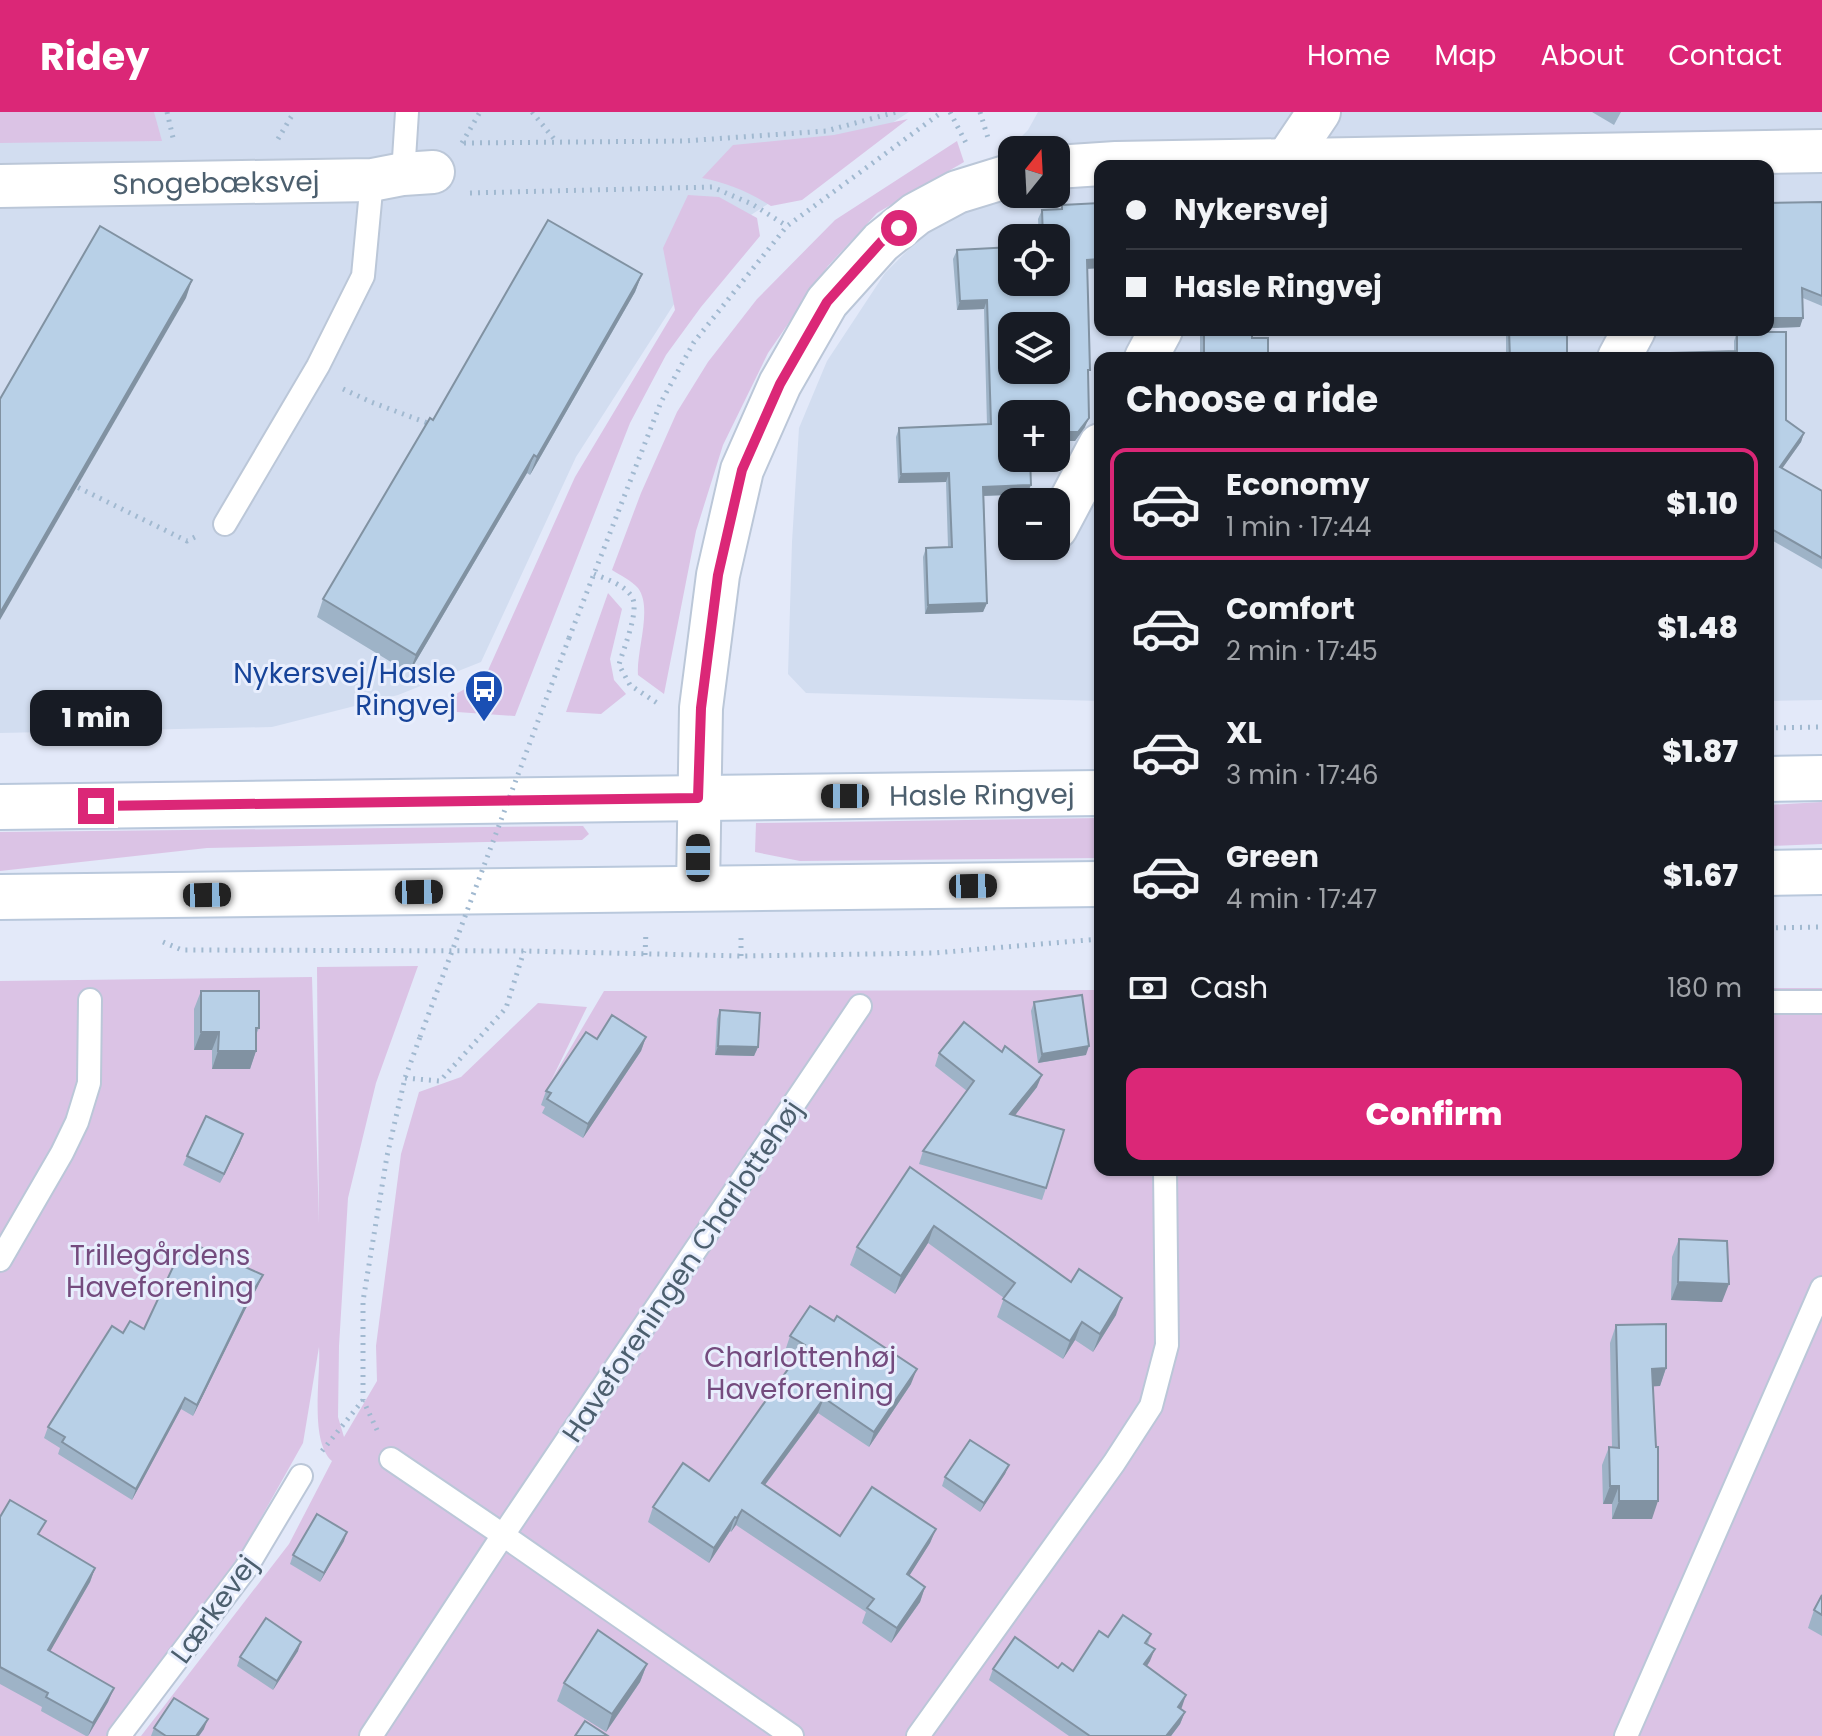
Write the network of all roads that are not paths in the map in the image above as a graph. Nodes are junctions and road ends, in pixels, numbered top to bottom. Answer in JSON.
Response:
{"nodes":[{"id":1,"x":407,"y":112,"type":"edge"},
{"id":2,"x":1319,"y":112,"type":"edge"},
{"id":3,"x":1822,"y":151,"type":"edge"},
{"id":4,"x":1726,"y":159,"type":"edge"},
{"id":5,"x":1265,"y":160,"type":"edge"},
{"id":6,"x":1610,"y":160,"type":"edge"},
{"id":7,"x":1094,"y":164,"type":"edge"},
{"id":8,"x":1070,"y":166,"type":"edge"},
{"id":9,"x":403,"y":175,"type":"junction"},
{"id":10,"x":998,"y":179,"type":"edge"},
{"id":11,"x":0,"y":186,"type":"edge"},
{"id":12,"x":1094,"y":456,"type":"edge"},
{"id":13,"x":1070,"y":502,"type":"edge"},
{"id":14,"x":225,"y":524,"type":"road end"},
{"id":15,"x":1822,"y":778,"type":"edge"},
{"id":16,"x":1774,"y":779,"type":"edge"},
{"id":17,"x":1094,"y":793,"type":"edge"},
{"id":18,"x":698,"y":798,"type":"junction"},
{"id":19,"x":0,"y":807,"type":"edge"},
{"id":20,"x":1822,"y":872,"type":"edge"},
{"id":21,"x":1774,"y":873,"type":"edge"},
{"id":22,"x":1094,"y":884,"type":"edge"},
{"id":23,"x":698,"y":888,"type":"junction"},
{"id":24,"x":0,"y":897,"type":"edge"},
{"id":25,"x":90,"y":1000,"type":"dead end"},
{"id":26,"x":1774,"y":1002,"type":"edge"},
{"id":27,"x":1822,"y":1002,"type":"edge"},
{"id":28,"x":860,"y":1006,"type":"dead end"},
{"id":29,"x":1165,"y":1176,"type":"edge"},
{"id":30,"x":0,"y":1260,"type":"edge"},
{"id":31,"x":1822,"y":1288,"type":"edge"},
{"id":32,"x":391,"y":1459,"type":"road end"},
{"id":33,"x":301,"y":1476,"type":"road end"},
{"id":34,"x":503,"y":1535,"type":"junction"},
{"id":35,"x":119,"y":1736,"type":"edge"},
{"id":36,"x":371,"y":1736,"type":"edge"},
{"id":37,"x":792,"y":1736,"type":"edge"},
{"id":38,"x":918,"y":1736,"type":"edge"},
{"id":39,"x":1626,"y":1736,"type":"edge"}],
"edges":[{"from":1,"to":9,"type":"lane"},
{"from":2,"to":5,"type":"street"},
{"from":3,"to":4,"type":"street"},
{"from":4,"to":6,"type":"street"},
{"from":7,"to":8,"type":"street"},
{"from":9,"to":11,"type":"street","name":"Snogebæksvej"},
{"from":9,"to":14,"type":"lane"},
{"from":10,"to":18,"type":"street"},
{"from":12,"to":13,"type":"street"},
{"from":15,"to":16,"type":"main road"},
{"from":17,"to":18,"type":"main road","name":"Hasle Ringvej"},
{"from":18,"to":19,"type":"main road","name":"Hasle Ringvej"},
{"from":18,"to":23,"type":"street"},
{"from":20,"to":21,"type":"main road"},
{"from":22,"to":23,"type":"main road"},
{"from":23,"to":24,"type":"main road"},
{"from":25,"to":30,"type":"lane"},
{"from":26,"to":27,"type":"lane"},
{"from":28,"to":34,"type":"lane","name":"Haveforeningen Charlottehøj"},
{"from":29,"to":38,"type":"lane"},
{"from":31,"to":39,"type":"lane"},
{"from":32,"to":34,"type":"lane"},
{"from":33,"to":35,"type":"lane","name":"Lærkevej"},
{"from":34,"to":36,"type":"lane","name":"Haveforeningen Charlottehøj"},
{"from":34,"to":37,"type":"lane"}]}
